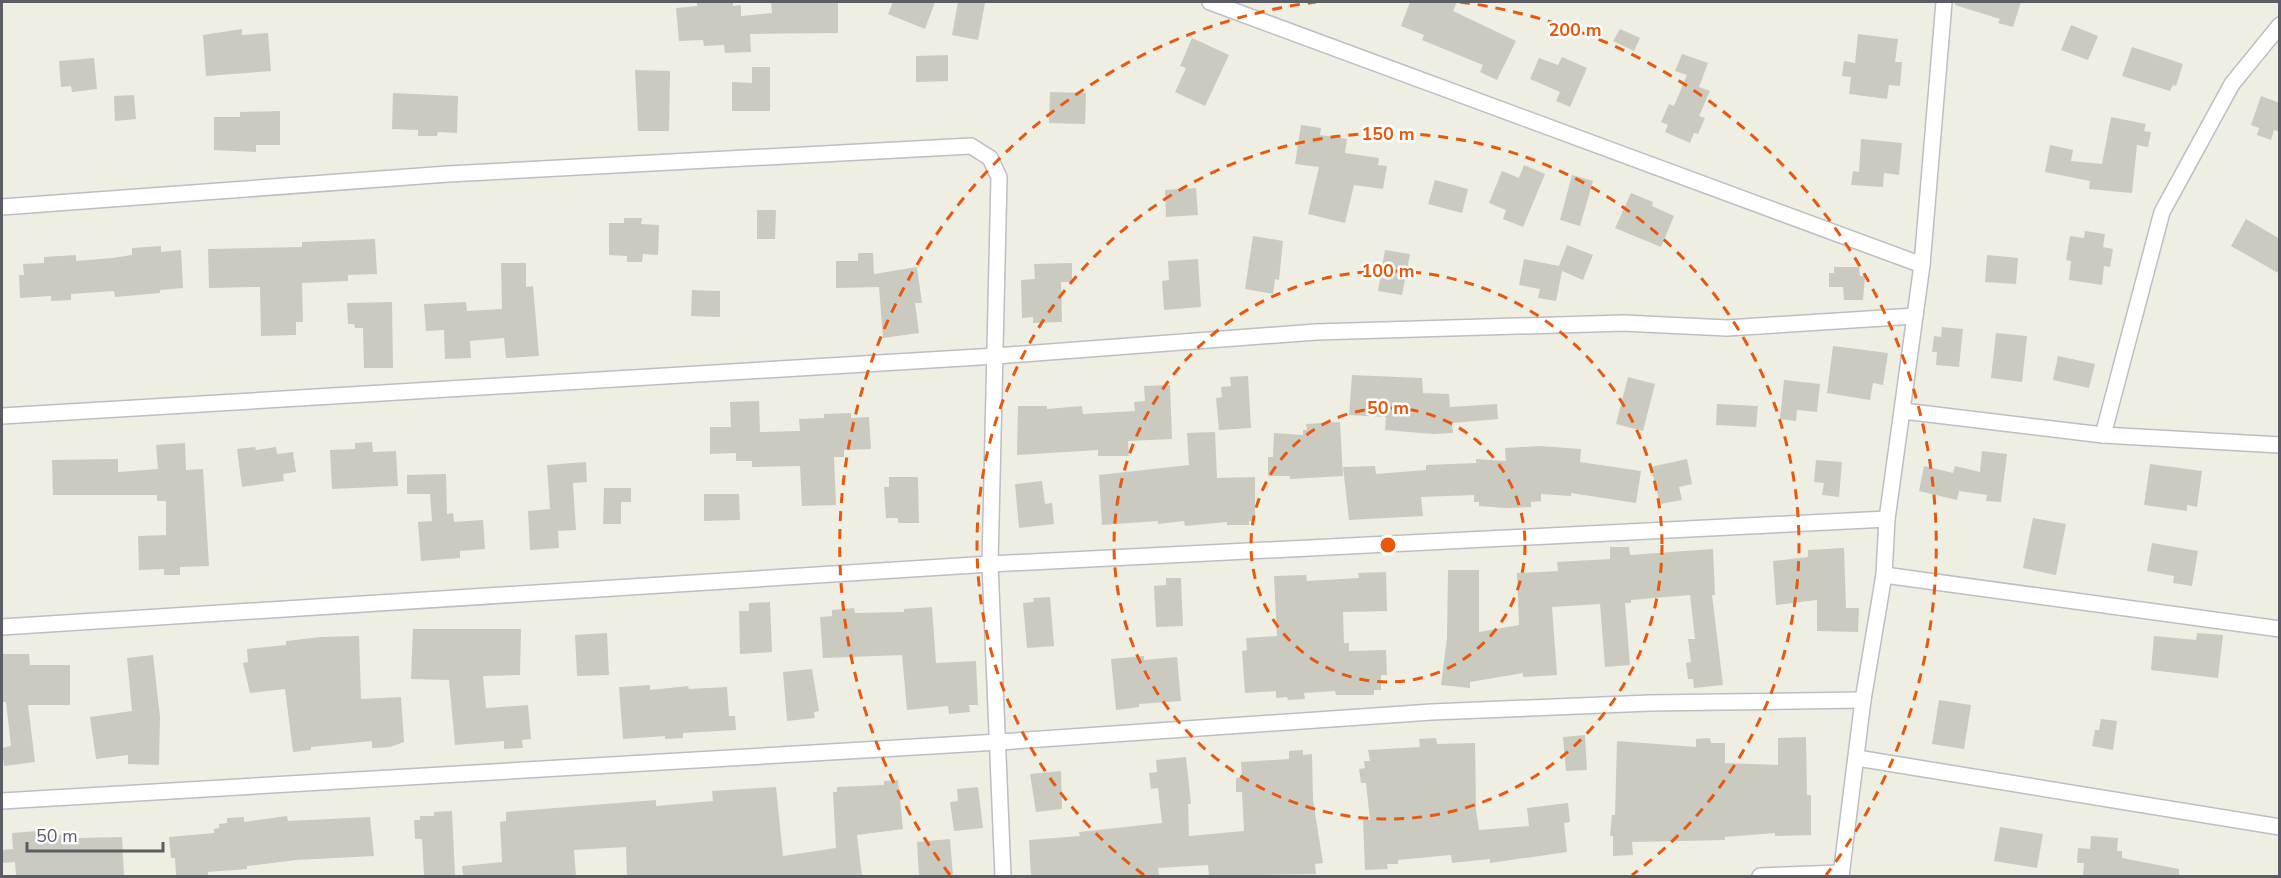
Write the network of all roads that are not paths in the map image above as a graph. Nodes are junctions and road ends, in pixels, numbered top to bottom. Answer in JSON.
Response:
{"nodes":[{"id":1,"x":1210,"y":2,"type":"edge"},
{"id":2,"x":1944,"y":2,"type":"edge"},
{"id":3,"x":2280,"y":25,"type":"edge"},
{"id":4,"x":2,"y":207,"type":"edge"},
{"id":5,"x":1922,"y":265,"type":"junction"},
{"id":6,"x":1915,"y":316,"type":"junction"},
{"id":7,"x":996,"y":356,"type":"junction"},
{"id":8,"x":1903,"y":411,"type":"junction"},
{"id":9,"x":2,"y":416,"type":"edge"},
{"id":10,"x":2103,"y":435,"type":"junction"},
{"id":11,"x":2280,"y":445,"type":"edge"},
{"id":12,"x":1887,"y":519,"type":"junction"},
{"id":13,"x":990,"y":564,"type":"junction"},
{"id":14,"x":1884,"y":575,"type":"junction"},
{"id":15,"x":2,"y":627,"type":"edge"},
{"id":16,"x":2280,"y":629,"type":"edge"},
{"id":17,"x":1863,"y":700,"type":"junction"},
{"id":18,"x":999,"y":742,"type":"junction"},
{"id":19,"x":1857,"y":758,"type":"junction"},
{"id":20,"x":2,"y":801,"type":"edge"},
{"id":21,"x":2280,"y":826,"type":"edge"},
{"id":22,"x":1841,"y":875,"type":"edge"},
{"id":23,"x":1003,"y":876,"type":"edge"},
{"id":24,"x":1760,"y":876,"type":"edge"}],
"edges":[{"from":1,"to":5,"type":"street"},
{"from":2,"to":5,"type":"street"},
{"from":3,"to":10,"type":"street"},
{"from":4,"to":7,"type":"street"},
{"from":5,"to":6,"type":"street"},
{"from":6,"to":7,"type":"street"},
{"from":6,"to":8,"type":"street"},
{"from":7,"to":9,"type":"street"},
{"from":7,"to":13,"type":"street"},
{"from":8,"to":10,"type":"street"},
{"from":8,"to":12,"type":"street"},
{"from":10,"to":11,"type":"street"},
{"from":12,"to":13,"type":"street"},
{"from":12,"to":14,"type":"street"},
{"from":13,"to":15,"type":"street"},
{"from":13,"to":18,"type":"street"},
{"from":14,"to":16,"type":"street"},
{"from":14,"to":17,"type":"street"},
{"from":17,"to":18,"type":"street"},
{"from":17,"to":19,"type":"street"},
{"from":18,"to":20,"type":"street"},
{"from":18,"to":23,"type":"street"},
{"from":19,"to":21,"type":"street"},
{"from":19,"to":22,"type":"street"},
{"from":22,"to":24,"type":"street"}]}
